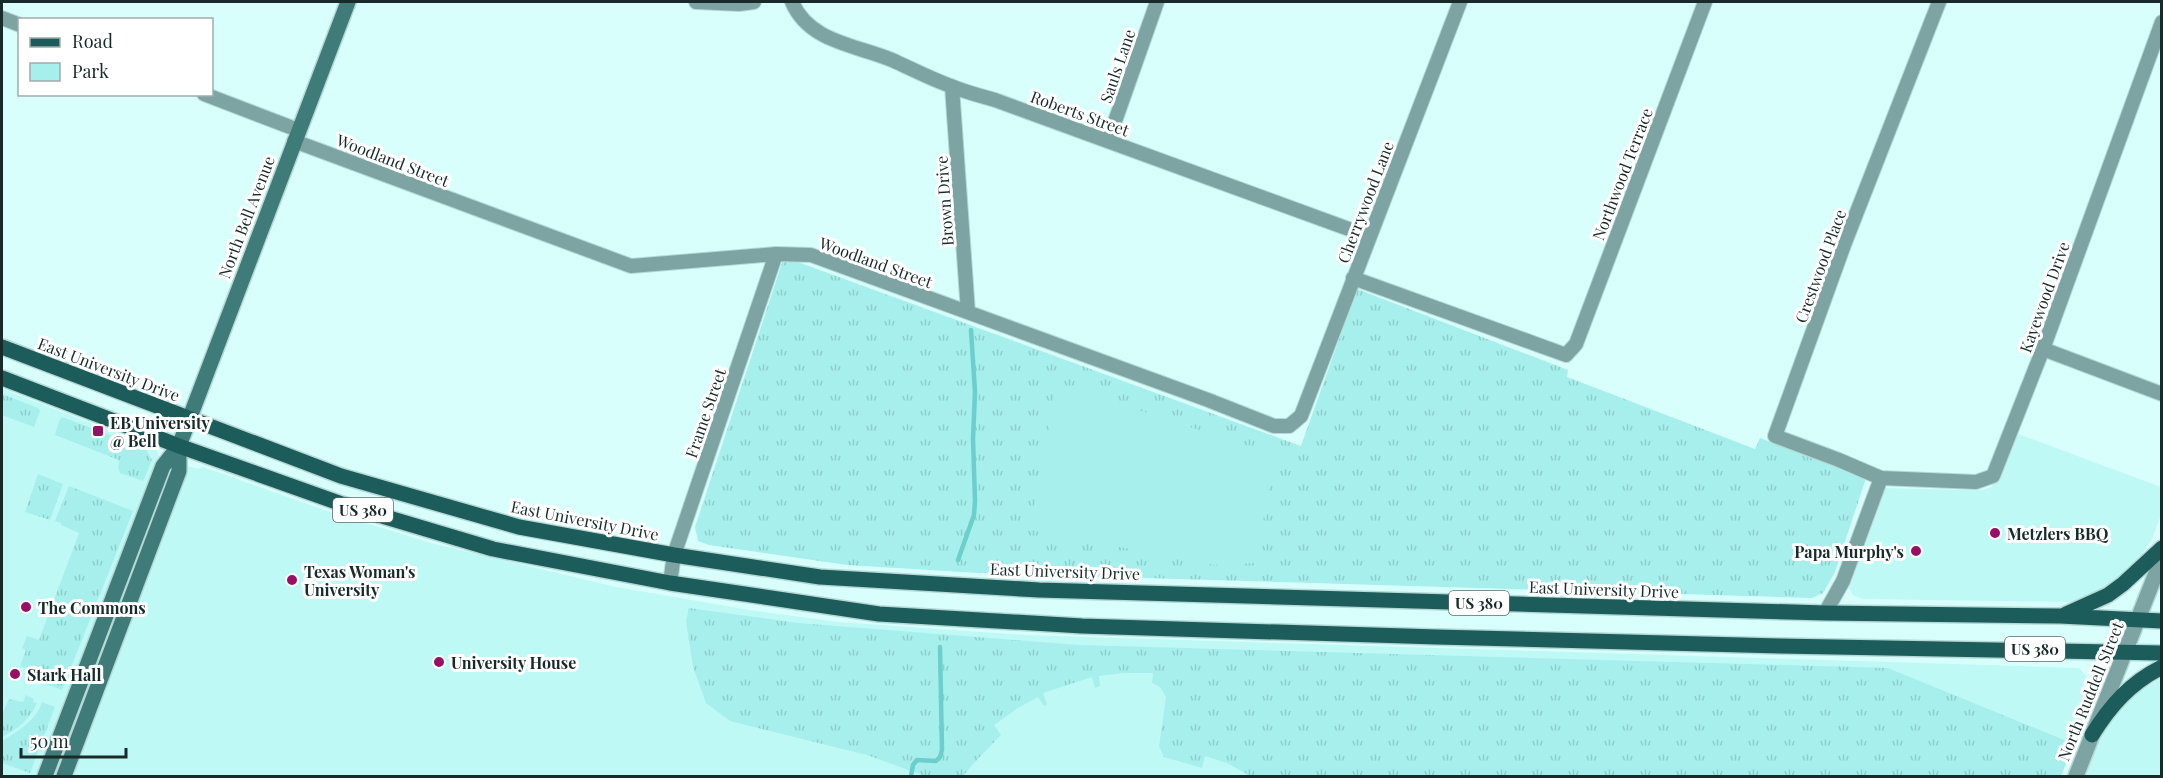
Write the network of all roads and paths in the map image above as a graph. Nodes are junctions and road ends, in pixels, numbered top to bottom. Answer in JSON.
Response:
{"nodes":[{"id":1,"x":348,"y":2,"type":"edge"},
{"id":2,"x":696,"y":2,"type":"edge"},
{"id":3,"x":754,"y":2,"type":"edge"},
{"id":4,"x":792,"y":2,"type":"edge"},
{"id":5,"x":1157,"y":2,"type":"edge"},
{"id":6,"x":1460,"y":2,"type":"edge"},
{"id":7,"x":1705,"y":2,"type":"edge"},
{"id":8,"x":1939,"y":2,"type":"edge"},
{"id":9,"x":2,"y":18,"type":"edge"},
{"id":10,"x":2162,"y":22,"type":"edge"},
{"id":11,"x":18,"y":24,"type":"edge"},
{"id":12,"x":952,"y":87,"type":"junction"},
{"id":13,"x":208,"y":96,"type":"edge"},
{"id":14,"x":296,"y":135,"type":"junction"},
{"id":15,"x":1108,"y":141,"type":"junction"},
{"id":16,"x":1370,"y":239,"type":"junction"},
{"id":17,"x":776,"y":254,"type":"junction"},
{"id":18,"x":1353,"y":278,"type":"junction"},
{"id":19,"x":968,"y":312,"type":"junction"},
{"id":20,"x":2,"y":347,"type":"edge"},
{"id":21,"x":2043,"y":349,"type":"junction"},
{"id":22,"x":2,"y":378,"type":"edge"},
{"id":23,"x":2162,"y":393,"type":"edge"},
{"id":24,"x":1301,"y":416,"type":"joint"},
{"id":25,"x":189,"y":420,"type":"junction"},
{"id":26,"x":179,"y":446,"type":"junction"},
{"id":27,"x":1881,"y":478,"type":"junction"},
{"id":28,"x":2162,"y":548,"type":"edge"},
{"id":29,"x":674,"y":555,"type":"junction"},
{"id":30,"x":2162,"y":558,"type":"edge"},
{"id":31,"x":670,"y":583,"type":"junction"},
{"id":32,"x":1825,"y":614,"type":"junction"},
{"id":33,"x":2060,"y":616,"type":"junction"},
{"id":34,"x":2138,"y":619,"type":"junction"},
{"id":35,"x":2162,"y":621,"type":"edge"},
{"id":36,"x":2124,"y":651,"type":"junction"},
{"id":37,"x":2162,"y":653,"type":"edge"},
{"id":38,"x":2162,"y":667,"type":"edge"},
{"id":39,"x":2092,"y":735,"type":"junction"},
{"id":40,"x":45,"y":777,"type":"edge"},
{"id":41,"x":64,"y":777,"type":"edge"},
{"id":42,"x":2076,"y":777,"type":"edge"}],
"edges":[{"from":1,"to":14,"type":"main road","name":"North Bell Avenue"},
{"from":2,"to":3,"type":"street"},
{"from":4,"to":12,"type":"street","name":"Roberts Street"},
{"from":5,"to":15,"type":"street","name":"Sauls Lane"},
{"from":6,"to":16,"type":"street","name":"Cherrywood Lane"},
{"from":7,"to":18,"type":"street","name":"Northwood Terrace"},
{"from":8,"to":27,"type":"street","name":"Crestwood Place"},
{"from":9,"to":11,"type":"street"},
{"from":10,"to":21,"type":"street","name":"Kayewood Drive"},
{"from":12,"to":15,"type":"street","name":"Roberts Street"},
{"from":12,"to":19,"type":"street","name":"Brown Drive"},
{"from":13,"to":14,"type":"street","name":"Woodland Street"},
{"from":14,"to":17,"type":"street","name":"Woodland Street"},
{"from":14,"to":25,"type":"main road","name":"North Bell Avenue"},
{"from":15,"to":16,"type":"street","name":"Roberts Street"},
{"from":16,"to":18,"type":"street","name":"Cherrywood Lane"},
{"from":17,"to":19,"type":"street","name":"Woodland Street"},
{"from":17,"to":29,"type":"street","name":"Frame Street"},
{"from":18,"to":24,"type":"street","name":"Cherrywood Lane"},
{"from":19,"to":24,"type":"street","name":"Woodland Street"},
{"from":20,"to":25,"type":"main road","name":"East University Drive","number":"US 380"},
{"from":21,"to":23,"type":"street"},
{"from":21,"to":27,"type":"street","name":"Kayewood Drive"},
{"from":22,"to":26,"type":"main road","number":"US 380"},
{"from":25,"to":26,"type":"main road","name":"North Bell Avenue"},
{"from":25,"to":29,"type":"main road","name":"East University Drive","number":"US 380"},
{"from":26,"to":31,"type":"main road","number":"US 380"},
{"from":26,"to":40,"type":"main road","name":"North Bell Avenue"},
{"from":26,"to":41,"type":"main road","name":"North Bell Avenue"},
{"from":27,"to":32,"type":"street"},
{"from":28,"to":33,"type":"main road"},
{"from":29,"to":31,"type":"street","name":"Frame Street"},
{"from":29,"to":32,"type":"main road","name":"East University Drive","number":"US 380"},
{"from":30,"to":34,"type":"street","name":"North Ruddell Street"},
{"from":31,"to":36,"type":"main road","number":"US 380"},
{"from":32,"to":33,"type":"main road","name":"East University Drive","number":"US 380"},
{"from":33,"to":34,"type":"main road","name":"East University Drive","number":"US 380"},
{"from":34,"to":35,"type":"main road","name":"East University Drive","number":"US 380"},
{"from":34,"to":36,"type":"street","name":"North Ruddell Street"},
{"from":36,"to":37,"type":"main road","number":"US 380"},
{"from":36,"to":39,"type":"street","name":"North Ruddell Street"},
{"from":38,"to":39,"type":"main road"},
{"from":39,"to":42,"type":"street","name":"North Ruddell Street"}]}
